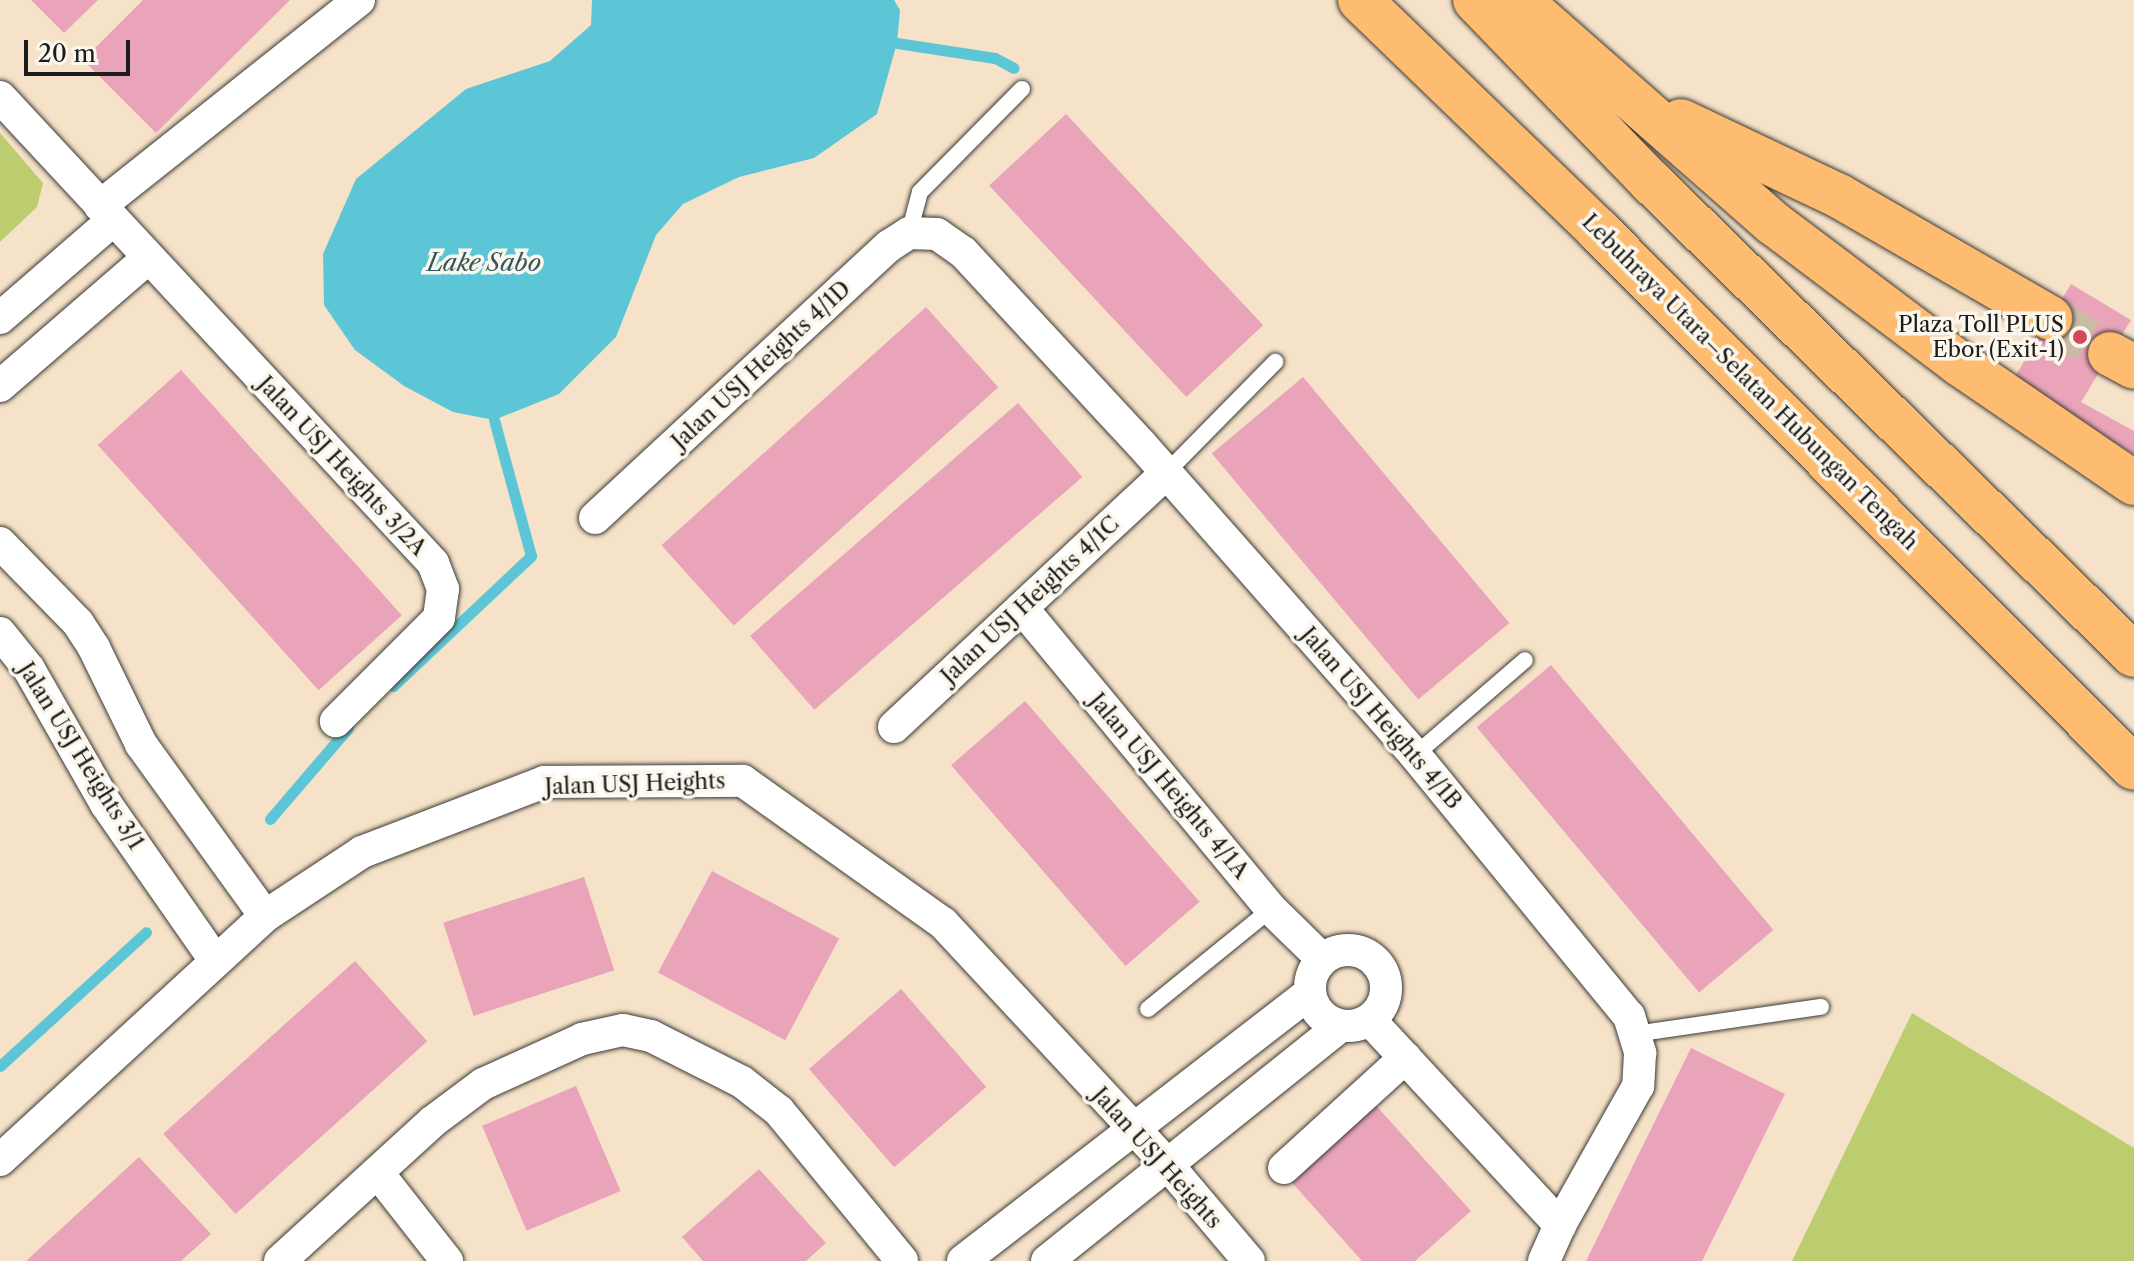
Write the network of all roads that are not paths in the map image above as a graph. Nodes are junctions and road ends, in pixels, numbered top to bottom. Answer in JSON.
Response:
{"nodes":[{"id":1,"x":359,"y":0,"type":"edge"},
{"id":2,"x":1360,"y":0,"type":"edge"},
{"id":3,"x":1475,"y":0,"type":"edge"},
{"id":4,"x":1519,"y":0,"type":"edge"},
{"id":5,"x":1022,"y":89,"type":"dead end"},
{"id":6,"x":0,"y":97,"type":"edge"},
{"id":7,"x":1635,"y":99,"type":"junction"},
{"id":8,"x":106,"y":214,"type":"junction"},
{"id":9,"x":923,"y":234,"type":"junction"},
{"id":10,"x":147,"y":259,"type":"junction"},
{"id":11,"x":0,"y":318,"type":"edge"},
{"id":12,"x":2050,"y":318,"type":"tunnel mouth"},
{"id":13,"x":1275,"y":362,"type":"dead end"},
{"id":14,"x":0,"y":386,"type":"edge"},
{"id":15,"x":1166,"y":473,"type":"junction"},
{"id":16,"x":2134,"y":483,"type":"edge"},
{"id":17,"x":595,"y":518,"type":"dead end"},
{"id":18,"x":0,"y":543,"type":"edge"},
{"id":19,"x":1022,"y":608,"type":"junction"},
{"id":20,"x":0,"y":633,"type":"edge"},
{"id":21,"x":2134,"y":655,"type":"edge"},
{"id":22,"x":1525,"y":660,"type":"dead end"},
{"id":23,"x":336,"y":721,"type":"dead end"},
{"id":24,"x":894,"y":727,"type":"dead end"},
{"id":25,"x":1415,"y":755,"type":"junction"},
{"id":26,"x":2134,"y":768,"type":"edge"},
{"id":27,"x":1271,"y":909,"type":"junction"},
{"id":28,"x":265,"y":916,"type":"junction"},
{"id":29,"x":1322,"y":959,"type":"junction"},
{"id":30,"x":215,"y":960,"type":"junction"},
{"id":31,"x":1309,"y":994,"type":"junction"},
{"id":32,"x":1821,"y":1007,"type":"dead end"},
{"id":33,"x":1148,"y":1009,"type":"dead end"},
{"id":34,"x":1355,"y":1023,"type":"junction"},
{"id":35,"x":1635,"y":1034,"type":"junction"},
{"id":36,"x":1405,"y":1058,"type":"junction"},
{"id":37,"x":1132,"y":1130,"type":"junction"},
{"id":38,"x":0,"y":1160,"type":"edge"},
{"id":39,"x":1167,"y":1164,"type":"junction"},
{"id":40,"x":1284,"y":1168,"type":"dead end"},
{"id":41,"x":378,"y":1173,"type":"junction"},
{"id":42,"x":1560,"y":1225,"type":"junction"},
{"id":43,"x":280,"y":1261,"type":"edge"},
{"id":44,"x":447,"y":1261,"type":"edge"},
{"id":45,"x":902,"y":1261,"type":"edge"},
{"id":46,"x":963,"y":1261,"type":"edge"},
{"id":47,"x":1047,"y":1261,"type":"edge"},
{"id":48,"x":1249,"y":1261,"type":"edge"},
{"id":49,"x":1544,"y":1261,"type":"edge"}],
"edges":[{"from":1,"to":8,"type":"street"},
{"from":2,"to":26,"type":"highway","name":"Lebuhraya Utara–Selatan Hubungan Tengah"},
{"from":3,"to":21,"type":"highway"},
{"from":4,"to":7,"type":"highway"},
{"from":5,"to":9,"type":"lane"},
{"from":6,"to":8,"type":"street","name":"Jalan USJ Heights 3/2A"},
{"from":7,"to":12,"type":"highway"},
{"from":7,"to":16,"type":"highway"},
{"from":8,"to":10,"type":"street","name":"Jalan USJ Heights 3/2A"},
{"from":8,"to":11,"type":"street"},
{"from":9,"to":15,"type":"street","name":"Jalan USJ Heights 4/1B"},
{"from":9,"to":17,"type":"street","name":"Jalan USJ Heights 4/1D"},
{"from":10,"to":14,"type":"street"},
{"from":10,"to":23,"type":"street","name":"Jalan USJ Heights 3/2A"},
{"from":13,"to":15,"type":"lane"},
{"from":15,"to":19,"type":"street","name":"Jalan USJ Heights 4/1C"},
{"from":15,"to":25,"type":"street","name":"Jalan USJ Heights 4/1B"},
{"from":18,"to":28,"type":"street"},
{"from":19,"to":24,"type":"street","name":"Jalan USJ Heights 4/1C"},
{"from":19,"to":27,"type":"street","name":"Jalan USJ Heights 4/1A"},
{"from":20,"to":30,"type":"street","name":"Jalan USJ Heights 3/1"},
{"from":22,"to":25,"type":"lane"},
{"from":25,"to":35,"type":"street","name":"Jalan USJ Heights 4/1B"},
{"from":27,"to":29,"type":"street","name":"Jalan USJ Heights 4/1A"},
{"from":27,"to":33,"type":"lane"},
{"from":28,"to":30,"type":"street","name":"Jalan USJ Heights"},
{"from":28,"to":37,"type":"street","name":"Jalan USJ Heights"},
{"from":29,"to":31,"type":"street"},
{"from":29,"to":34,"type":"street"},
{"from":30,"to":38,"type":"street","name":"Jalan USJ Heights"},
{"from":31,"to":34,"type":"street"},
{"from":31,"to":37,"type":"street"},
{"from":32,"to":35,"type":"lane"},
{"from":34,"to":36,"type":"street"},
{"from":34,"to":39,"type":"street"},
{"from":35,"to":42,"type":"street","name":"Jalan USJ Heights 4/1B"},
{"from":36,"to":40,"type":"street"},
{"from":36,"to":42,"type":"street"},
{"from":37,"to":39,"type":"street","name":"Jalan USJ Heights"},
{"from":37,"to":46,"type":"street"},
{"from":39,"to":47,"type":"street"},
{"from":39,"to":48,"type":"street","name":"Jalan USJ Heights"},
{"from":41,"to":43,"type":"street"},
{"from":41,"to":44,"type":"street"},
{"from":41,"to":45,"type":"street"},
{"from":42,"to":49,"type":"street","name":"Jalan USJ Heights 4/1B"}]}
